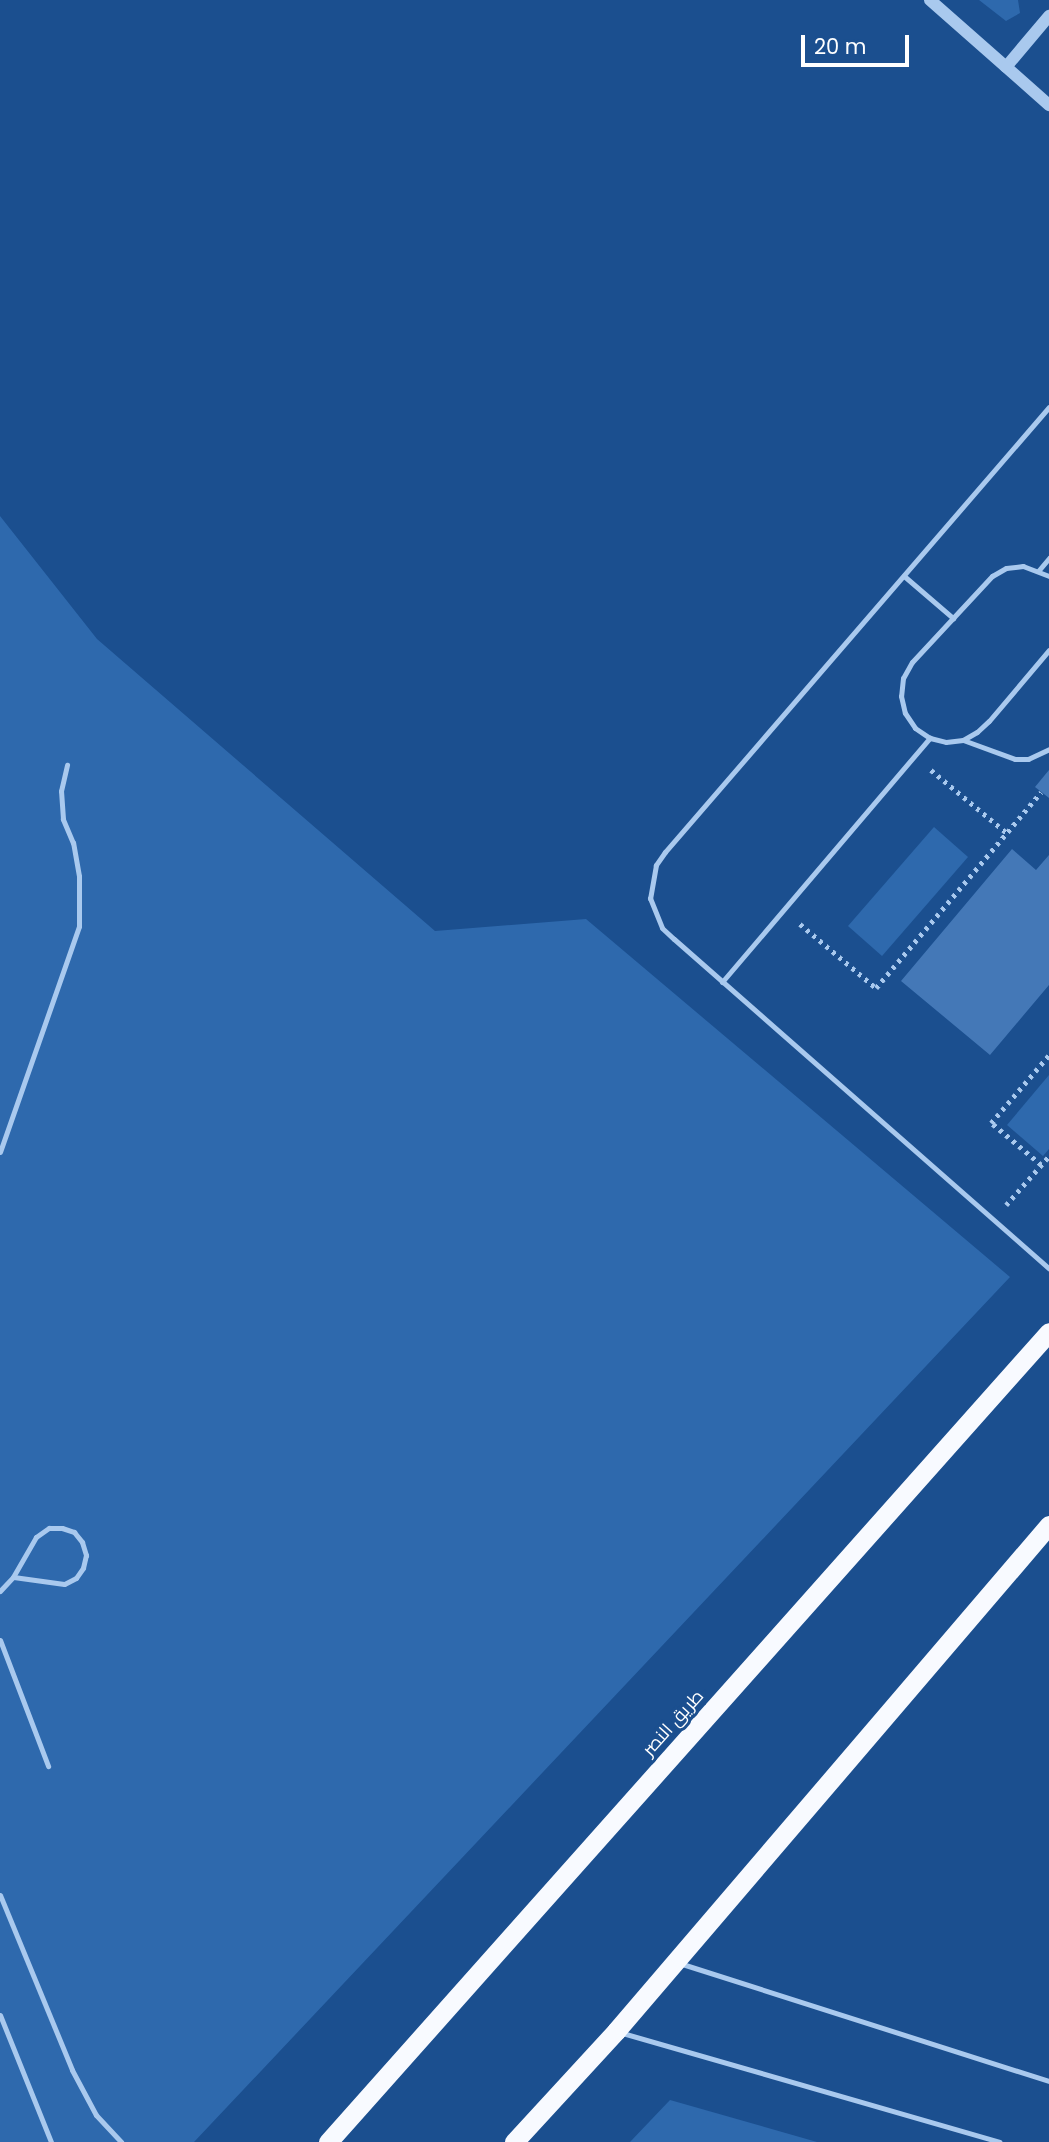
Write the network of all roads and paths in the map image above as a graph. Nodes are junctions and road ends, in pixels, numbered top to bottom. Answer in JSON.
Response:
{"nodes":[{"id":1,"x":930,"y":0,"type":"edge"},
{"id":2,"x":1049,"y":16,"type":"edge"},
{"id":3,"x":1006,"y":67,"type":"junction"},
{"id":4,"x":1049,"y":105,"type":"edge"},
{"id":5,"x":1049,"y":407,"type":"edge"},
{"id":6,"x":1049,"y":558,"type":"edge"},
{"id":7,"x":1039,"y":570,"type":"junction"},
{"id":8,"x":904,"y":576,"type":"junction"},
{"id":9,"x":1049,"y":576,"type":"edge"},
{"id":10,"x":953,"y":618,"type":"junction"},
{"id":11,"x":1049,"y":650,"type":"edge"},
{"id":12,"x":930,"y":738,"type":"junction"},
{"id":13,"x":962,"y":740,"type":"junction"},
{"id":14,"x":1049,"y":749,"type":"edge"},
{"id":15,"x":914,"y":756,"type":"junction"},
{"id":16,"x":67,"y":765,"type":"dead end"},
{"id":17,"x":1041,"y":792,"type":"dead end"},
{"id":18,"x":1007,"y":833,"type":"junction"},
{"id":19,"x":783,"y":910,"type":"junction"},
{"id":20,"x":722,"y":982,"type":"junction"},
{"id":21,"x":1049,"y":1055,"type":"edge"},
{"id":22,"x":0,"y":1152,"type":"edge"},
{"id":23,"x":1049,"y":1156,"type":"edge"},
{"id":24,"x":1041,"y":1166,"type":"junction"},
{"id":25,"x":994,"y":1219,"type":"junction"},
{"id":26,"x":1049,"y":1268,"type":"edge"},
{"id":27,"x":1049,"y":1332,"type":"edge"},
{"id":28,"x":1049,"y":1525,"type":"edge"},
{"id":29,"x":13,"y":1577,"type":"junction"},
{"id":30,"x":0,"y":1591,"type":"edge"},
{"id":31,"x":0,"y":1640,"type":"edge"},
{"id":32,"x":48,"y":1766,"type":"dead end"},
{"id":33,"x":0,"y":1895,"type":"edge"},
{"id":34,"x":675,"y":1962,"type":"junction"},
{"id":35,"x":0,"y":2015,"type":"edge"},
{"id":36,"x":616,"y":2031,"type":"junction"},
{"id":37,"x":1049,"y":2081,"type":"edge"},
{"id":38,"x":51,"y":2142,"type":"edge"},
{"id":39,"x":121,"y":2142,"type":"edge"},
{"id":40,"x":328,"y":2142,"type":"edge"},
{"id":41,"x":514,"y":2142,"type":"edge"},
{"id":42,"x":999,"y":2142,"type":"edge"}],
"edges":[{"from":1,"to":3,"type":"street"},
{"from":2,"to":3,"type":"street"},
{"from":3,"to":4,"type":"street"},
{"from":5,"to":8,"type":"lane"},
{"from":6,"to":7,"type":"lane"},
{"from":7,"to":9,"type":"lane"},
{"from":7,"to":10,"type":"lane"},
{"from":8,"to":10,"type":"lane"},
{"from":8,"to":20,"type":"lane"},
{"from":10,"to":12,"type":"lane"},
{"from":11,"to":13,"type":"lane"},
{"from":12,"to":13,"type":"lane"},
{"from":12,"to":15,"type":"lane"},
{"from":13,"to":14,"type":"lane"},
{"from":15,"to":18,"type":"path"},
{"from":15,"to":19,"type":"lane"},
{"from":16,"to":22,"type":"lane"},
{"from":17,"to":18,"type":"path"},
{"from":18,"to":19,"type":"path"},
{"from":19,"to":20,"type":"lane"},
{"from":20,"to":25,"type":"lane"},
{"from":21,"to":24,"type":"path"},
{"from":23,"to":24,"type":"path"},
{"from":24,"to":25,"type":"path"},
{"from":25,"to":26,"type":"lane"},
{"from":27,"to":40,"type":"highway","name":"طريق النصر"},
{"from":28,"to":34,"type":"highway"},
{"from":29,"to":29,"type":"lane"},
{"from":29,"to":30,"type":"lane"},
{"from":31,"to":32,"type":"lane"},
{"from":33,"to":39,"type":"lane"},
{"from":34,"to":36,"type":"highway"},
{"from":34,"to":37,"type":"lane"},
{"from":35,"to":38,"type":"lane"},
{"from":36,"to":41,"type":"highway"},
{"from":36,"to":42,"type":"lane"}]}
